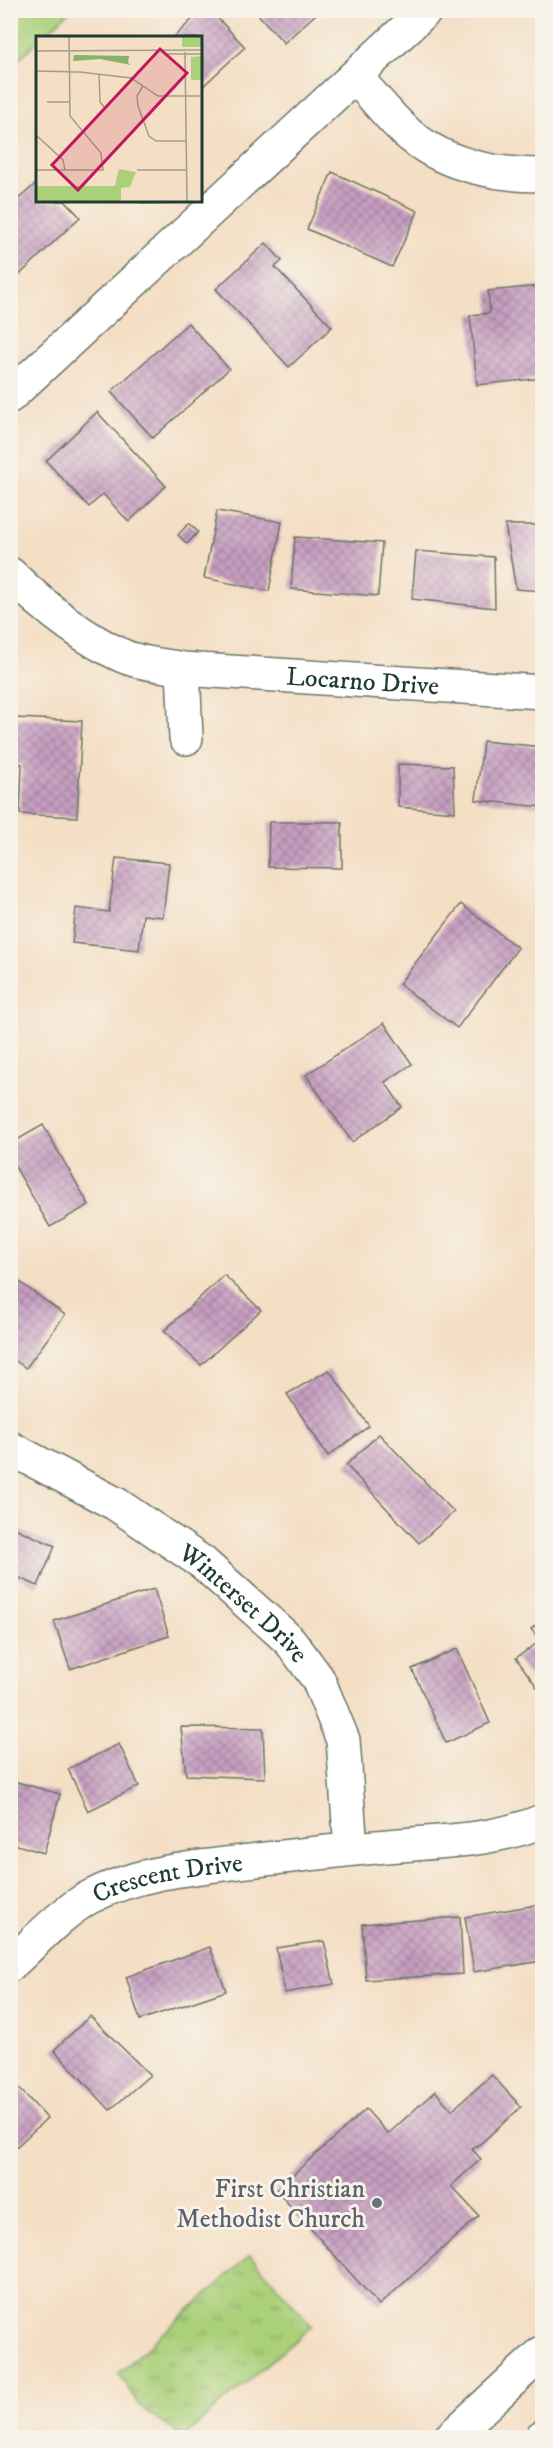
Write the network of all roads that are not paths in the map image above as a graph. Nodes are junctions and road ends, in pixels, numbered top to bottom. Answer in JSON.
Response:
{"nodes":[{"id":1,"x":426,"y":10,"type":"edge"},
{"id":2,"x":356,"y":77,"type":"junction"},
{"id":3,"x":543,"y":175,"type":"edge"},
{"id":4,"x":10,"y":396,"type":"edge"},
{"id":5,"x":10,"y":574,"type":"edge"},
{"id":6,"x":183,"y":669,"type":"junction"},
{"id":7,"x":543,"y":692,"type":"edge"},
{"id":8,"x":186,"y":738,"type":"dead end"},
{"id":9,"x":10,"y":1448,"type":"edge"},
{"id":10,"x":543,"y":1821,"type":"edge"},
{"id":11,"x":351,"y":1849,"type":"junction"},
{"id":12,"x":10,"y":1965,"type":"edge"},
{"id":13,"x":543,"y":2353,"type":"edge"},
{"id":14,"x":450,"y":2438,"type":"edge"}],
"edges":[{"from":1,"to":2,"type":"street"},
{"from":2,"to":3,"type":"street"},
{"from":2,"to":4,"type":"street"},
{"from":5,"to":6,"type":"street","name":"Locarno Drive"},
{"from":6,"to":7,"type":"street","name":"Locarno Drive"},
{"from":6,"to":8,"type":"street"},
{"from":9,"to":11,"type":"street","name":"Winterset Drive"},
{"from":10,"to":11,"type":"street","name":"Crescent Drive"},
{"from":11,"to":12,"type":"street","name":"Crescent Drive"},
{"from":13,"to":14,"type":"street"}]}
